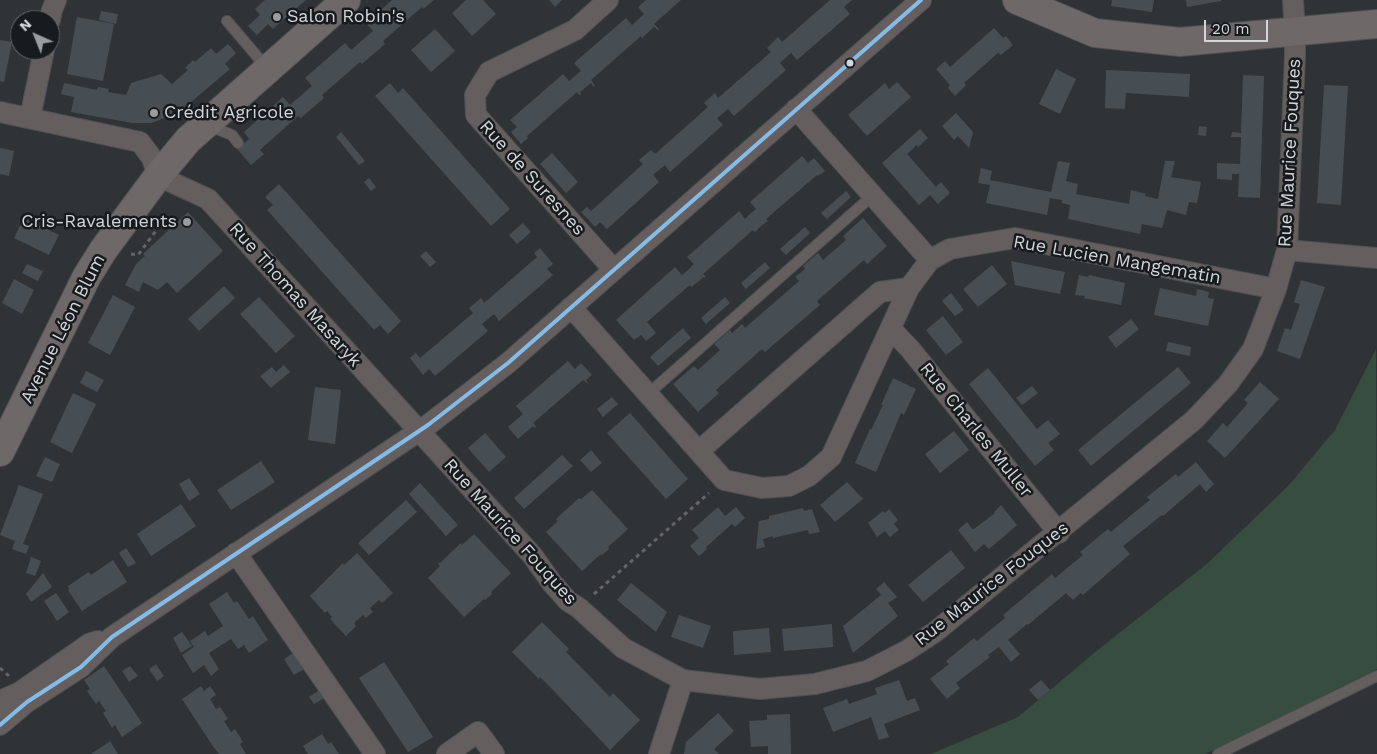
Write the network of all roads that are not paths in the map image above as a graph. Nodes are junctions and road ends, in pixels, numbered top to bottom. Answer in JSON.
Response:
{"nodes":[{"id":1,"x":346,"y":0,"type":"edge"},
{"id":2,"x":608,"y":0,"type":"edge"},
{"id":3,"x":921,"y":0,"type":"edge"},
{"id":4,"x":1017,"y":0,"type":"edge"},
{"id":5,"x":1293,"y":0,"type":"edge"},
{"id":6,"x":227,"y":21,"type":"dead end"},
{"id":7,"x":1377,"y":24,"type":"edge"},
{"id":8,"x":1295,"y":32,"type":"junction"},
{"id":9,"x":42,"y":60,"type":"edge"},
{"id":10,"x":268,"y":69,"type":"junction"},
{"id":11,"x":796,"y":109,"type":"junction"},
{"id":12,"x":0,"y":112,"type":"edge"},
{"id":13,"x":30,"y":118,"type":"junction"},
{"id":14,"x":206,"y":124,"type":"junction"},
{"id":15,"x":238,"y":143,"type":"dead end"},
{"id":16,"x":158,"y":176,"type":"junction"},
{"id":17,"x":872,"y":196,"type":"junction"},
{"id":18,"x":1287,"y":250,"type":"junction"},
{"id":19,"x":1377,"y":258,"type":"edge"},
{"id":20,"x":930,"y":260,"type":"junction"},
{"id":21,"x":614,"y":270,"type":"junction"},
{"id":22,"x":910,"y":288,"type":"junction"},
{"id":23,"x":1276,"y":289,"type":"junction"},
{"id":24,"x":571,"y":307,"type":"junction"},
{"id":25,"x":891,"y":329,"type":"junction"},
{"id":26,"x":648,"y":394,"type":"junction"},
{"id":27,"x":419,"y":431,"type":"junction"},
{"id":28,"x":699,"y":451,"type":"junction"},
{"id":29,"x":0,"y":452,"type":"edge"},
{"id":30,"x":1059,"y":533,"type":"junction"},
{"id":31,"x":236,"y":553,"type":"junction"},
{"id":32,"x":112,"y":637,"type":"junction"},
{"id":33,"x":1377,"y":676,"type":"edge"},
{"id":34,"x":683,"y":680,"type":"junction"},
{"id":35,"x":0,"y":701,"type":"edge"},
{"id":36,"x":0,"y":725,"type":"edge"},
{"id":37,"x":376,"y":754,"type":"edge"},
{"id":38,"x":447,"y":754,"type":"edge"},
{"id":39,"x":494,"y":754,"type":"edge"},
{"id":40,"x":660,"y":754,"type":"edge"},
{"id":41,"x":1218,"y":754,"type":"edge"}],
"edges":[{"from":1,"to":10,"type":"street","name":"Avenue Léon Blum"},
{"from":2,"to":21,"type":"street","name":"Rue de Suresnes"},
{"from":3,"to":11,"type":"street"},
{"from":4,"to":8,"type":"street"},
{"from":5,"to":8,"type":"street","name":"Rue Maurice Fouques"},
{"from":6,"to":10,"type":"lane"},
{"from":7,"to":8,"type":"street"},
{"from":8,"to":18,"type":"street","name":"Rue Maurice Fouques"},
{"from":9,"to":13,"type":"street"},
{"from":10,"to":14,"type":"street","name":"Avenue Léon Blum"},
{"from":11,"to":17,"type":"street"},
{"from":11,"to":21,"type":"street"},
{"from":12,"to":13,"type":"street"},
{"from":13,"to":16,"type":"street"},
{"from":14,"to":15,"type":"lane"},
{"from":14,"to":16,"type":"street","name":"Avenue Léon Blum"},
{"from":16,"to":27,"type":"street","name":"Rue Thomas Masaryk"},
{"from":16,"to":29,"type":"street","name":"Avenue Léon Blum"},
{"from":17,"to":20,"type":"street"},
{"from":17,"to":26,"type":"lane"},
{"from":18,"to":19,"type":"street"},
{"from":18,"to":23,"type":"street","name":"Rue Maurice Fouques"},
{"from":20,"to":22,"type":"street","name":"Rue Lucien Mangematin"},
{"from":20,"to":23,"type":"street","name":"Rue Lucien Mangematin"},
{"from":21,"to":24,"type":"street"},
{"from":22,"to":25,"type":"street","name":"Rue Lucien Mangematin"},
{"from":22,"to":28,"type":"street"},
{"from":23,"to":30,"type":"street","name":"Rue Maurice Fouques"},
{"from":24,"to":26,"type":"street","name":"Rue Lucien Mangematin"},
{"from":24,"to":27,"type":"street"},
{"from":25,"to":28,"type":"street","name":"Rue Lucien Mangematin"},
{"from":25,"to":30,"type":"street","name":"Rue Charles Muller"},
{"from":26,"to":28,"type":"street","name":"Rue Lucien Mangematin"},
{"from":27,"to":31,"type":"street"},
{"from":27,"to":34,"type":"street","name":"Rue Maurice Fouques"},
{"from":30,"to":34,"type":"street","name":"Rue Maurice Fouques"},
{"from":31,"to":32,"type":"street"},
{"from":31,"to":37,"type":"street"},
{"from":32,"to":35,"type":"street"},
{"from":32,"to":36,"type":"street"},
{"from":33,"to":41,"type":"lane"},
{"from":34,"to":40,"type":"street"},
{"from":38,"to":39,"type":"street"}]}
